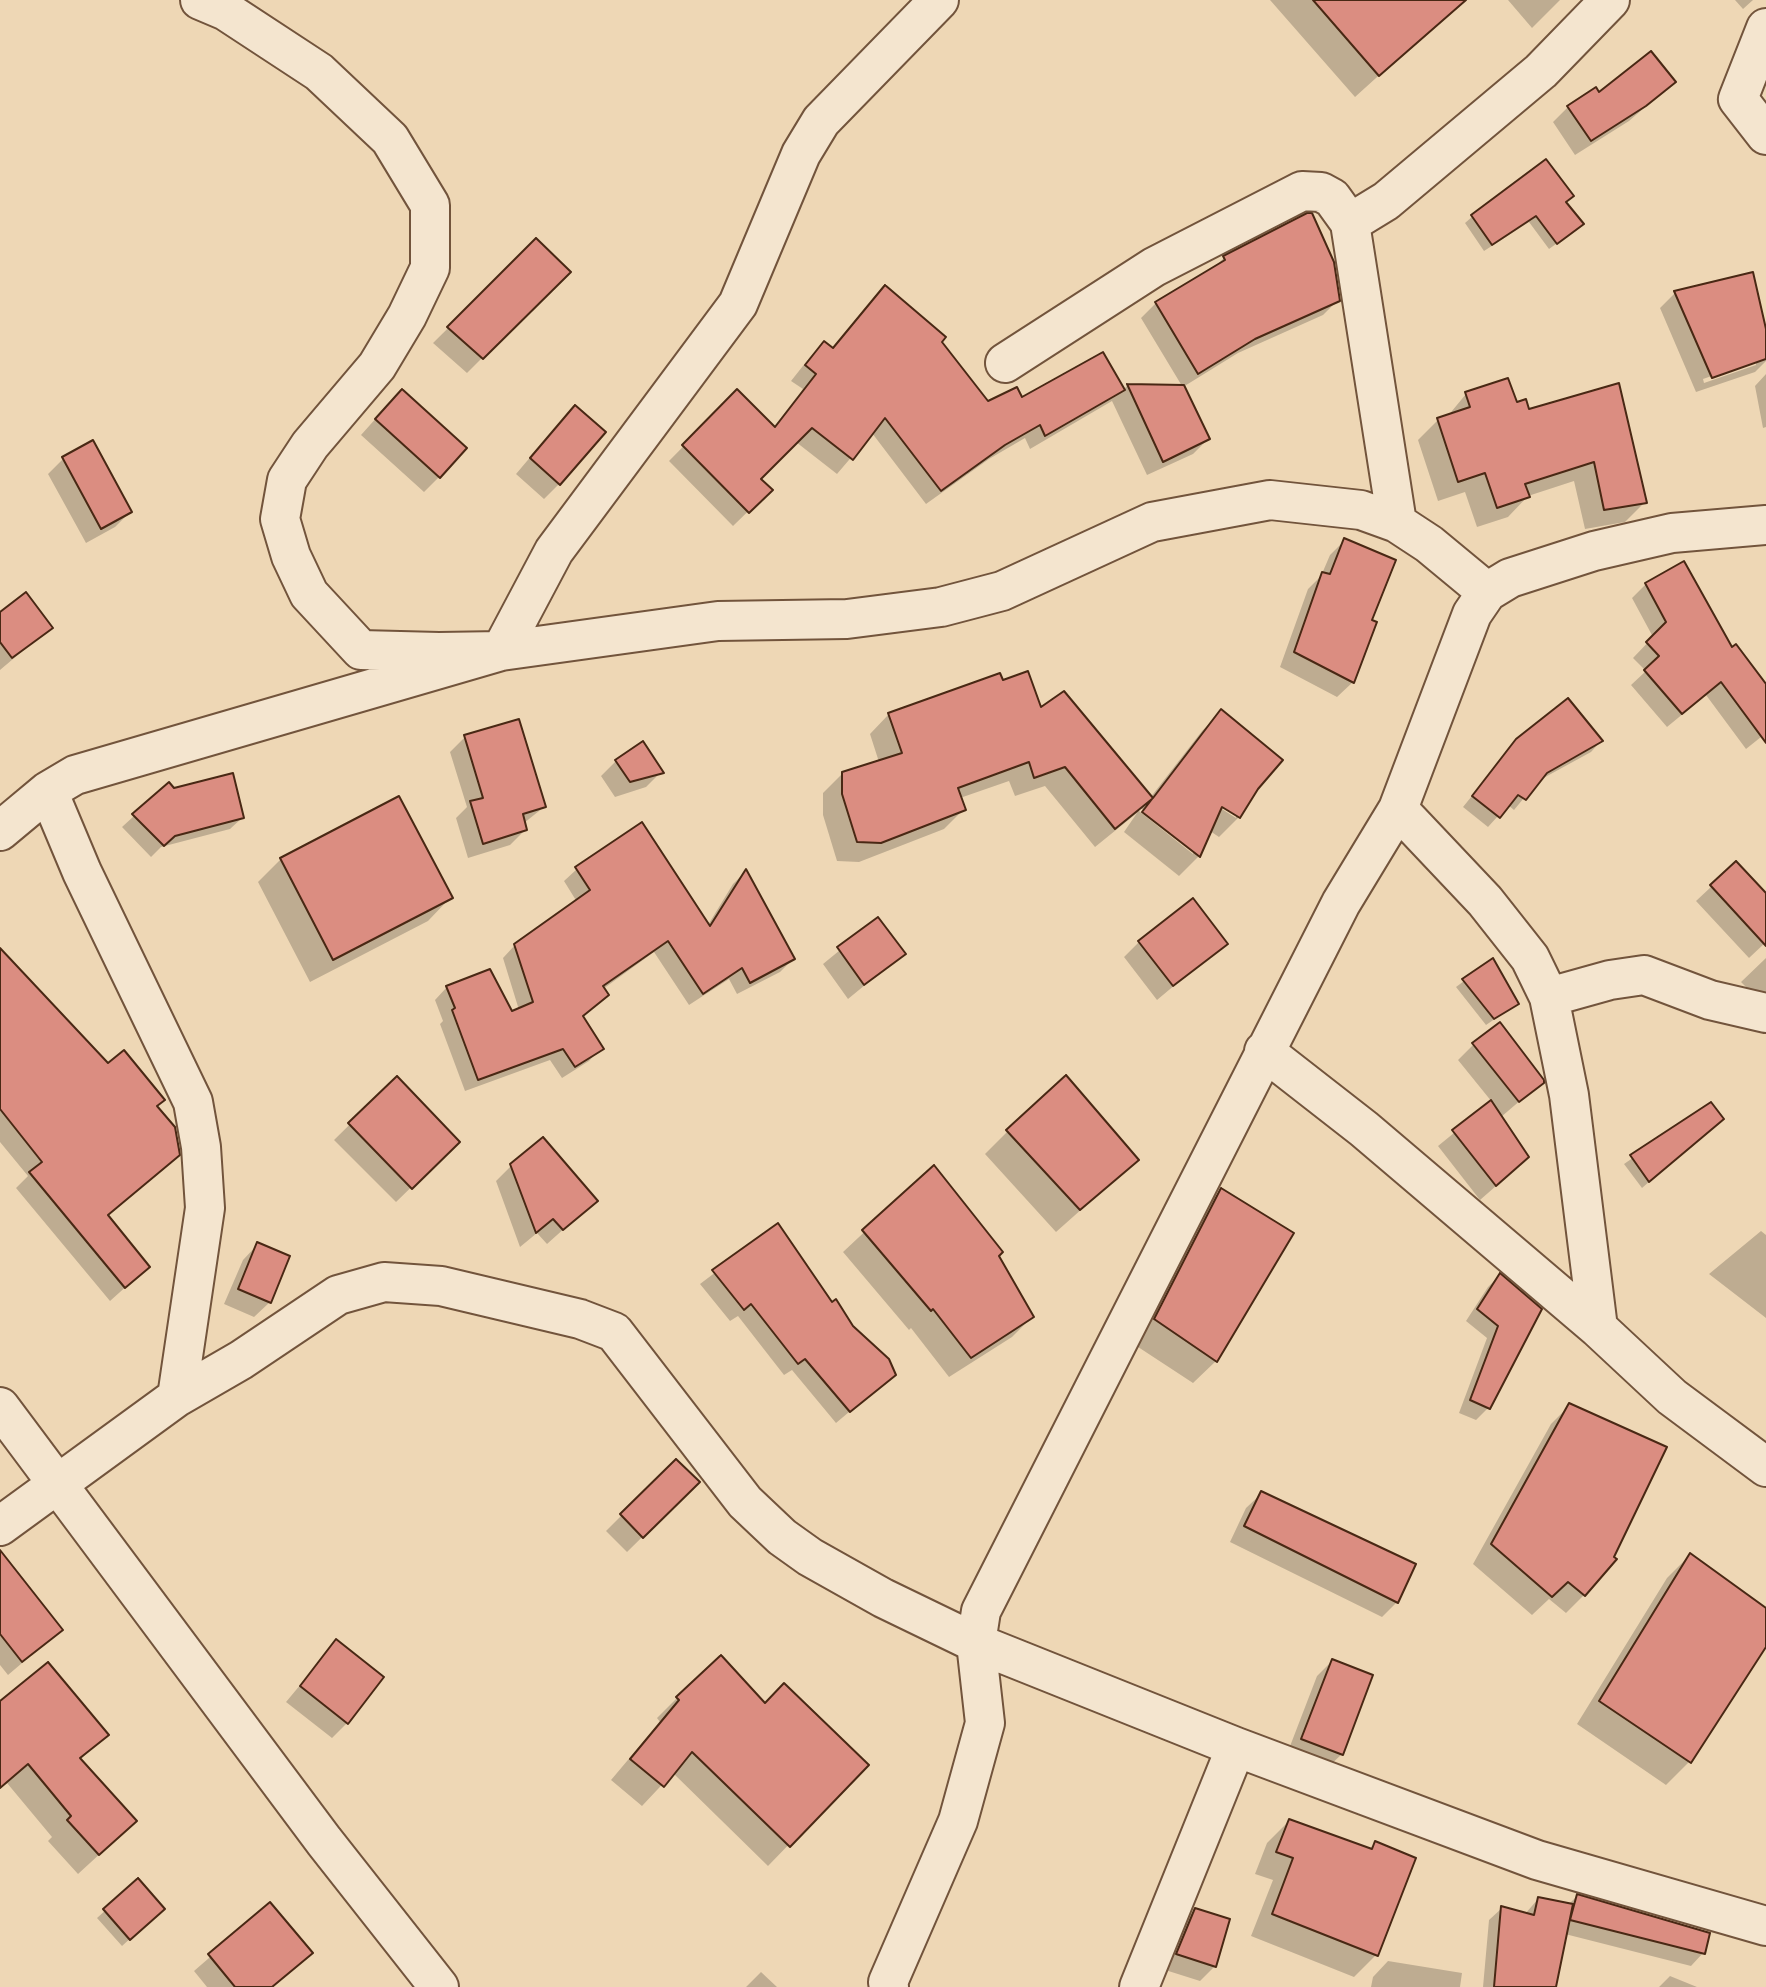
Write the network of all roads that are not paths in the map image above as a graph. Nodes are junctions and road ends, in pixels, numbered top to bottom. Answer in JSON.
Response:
{"nodes":[{"id":1,"x":200,"y":0,"type":"edge"},
{"id":2,"x":939,"y":0,"type":"edge"},
{"id":3,"x":1601,"y":3,"type":"edge"},
{"id":4,"x":1766,"y":28,"type":"edge"},
{"id":5,"x":1766,"y":135,"type":"edge"},
{"id":6,"x":1350,"y":223,"type":"junction"},
{"id":7,"x":1005,"y":363,"type":"dead end"},
{"id":8,"x":1396,"y":523,"type":"junction"},
{"id":9,"x":1766,"y":526,"type":"edge"},
{"id":10,"x":1487,"y":592,"type":"junction"},
{"id":11,"x":501,"y":651,"type":"junction"},
{"id":12,"x":48,"y":790,"type":"junction"},
{"id":13,"x":1398,"y":809,"type":"junction"},
{"id":14,"x":0,"y":831,"type":"edge"},
{"id":15,"x":1549,"y":997,"type":"junction"},
{"id":16,"x":1766,"y":1013,"type":"edge"},
{"id":17,"x":1265,"y":1051,"type":"junction"},
{"id":18,"x":1598,"y":1328,"type":"junction"},
{"id":19,"x":177,"y":1397,"type":"junction"},
{"id":20,"x":0,"y":1407,"type":"edge"},
{"id":21,"x":1766,"y":1467,"type":"edge"},
{"id":22,"x":59,"y":1484,"type":"junction"},
{"id":23,"x":0,"y":1526,"type":"edge"},
{"id":24,"x":976,"y":1643,"type":"junction"},
{"id":25,"x":1236,"y":1746,"type":"junction"},
{"id":26,"x":1766,"y":1926,"type":"edge"},
{"id":27,"x":439,"y":1987,"type":"edge"},
{"id":28,"x":889,"y":1987,"type":"edge"},
{"id":29,"x":1139,"y":1987,"type":"edge"}],
"edges":[{"from":1,"to":11,"type":"street"},
{"from":2,"to":11,"type":"street"},
{"from":3,"to":6,"type":"street"},
{"from":4,"to":5,"type":"street"},
{"from":6,"to":7,"type":"street"},
{"from":6,"to":8,"type":"street"},
{"from":8,"to":10,"type":"street"},
{"from":8,"to":11,"type":"street"},
{"from":9,"to":10,"type":"street"},
{"from":10,"to":13,"type":"street"},
{"from":11,"to":12,"type":"street"},
{"from":12,"to":14,"type":"street"},
{"from":12,"to":19,"type":"street"},
{"from":13,"to":15,"type":"street"},
{"from":13,"to":17,"type":"street"},
{"from":15,"to":16,"type":"street"},
{"from":15,"to":18,"type":"street"},
{"from":17,"to":18,"type":"street"},
{"from":17,"to":24,"type":"street"},
{"from":18,"to":21,"type":"street"},
{"from":19,"to":22,"type":"street"},
{"from":19,"to":24,"type":"street"},
{"from":20,"to":22,"type":"street"},
{"from":22,"to":23,"type":"street"},
{"from":22,"to":27,"type":"street"},
{"from":24,"to":25,"type":"street"},
{"from":24,"to":28,"type":"street"},
{"from":25,"to":26,"type":"street"},
{"from":25,"to":29,"type":"street"}]}
